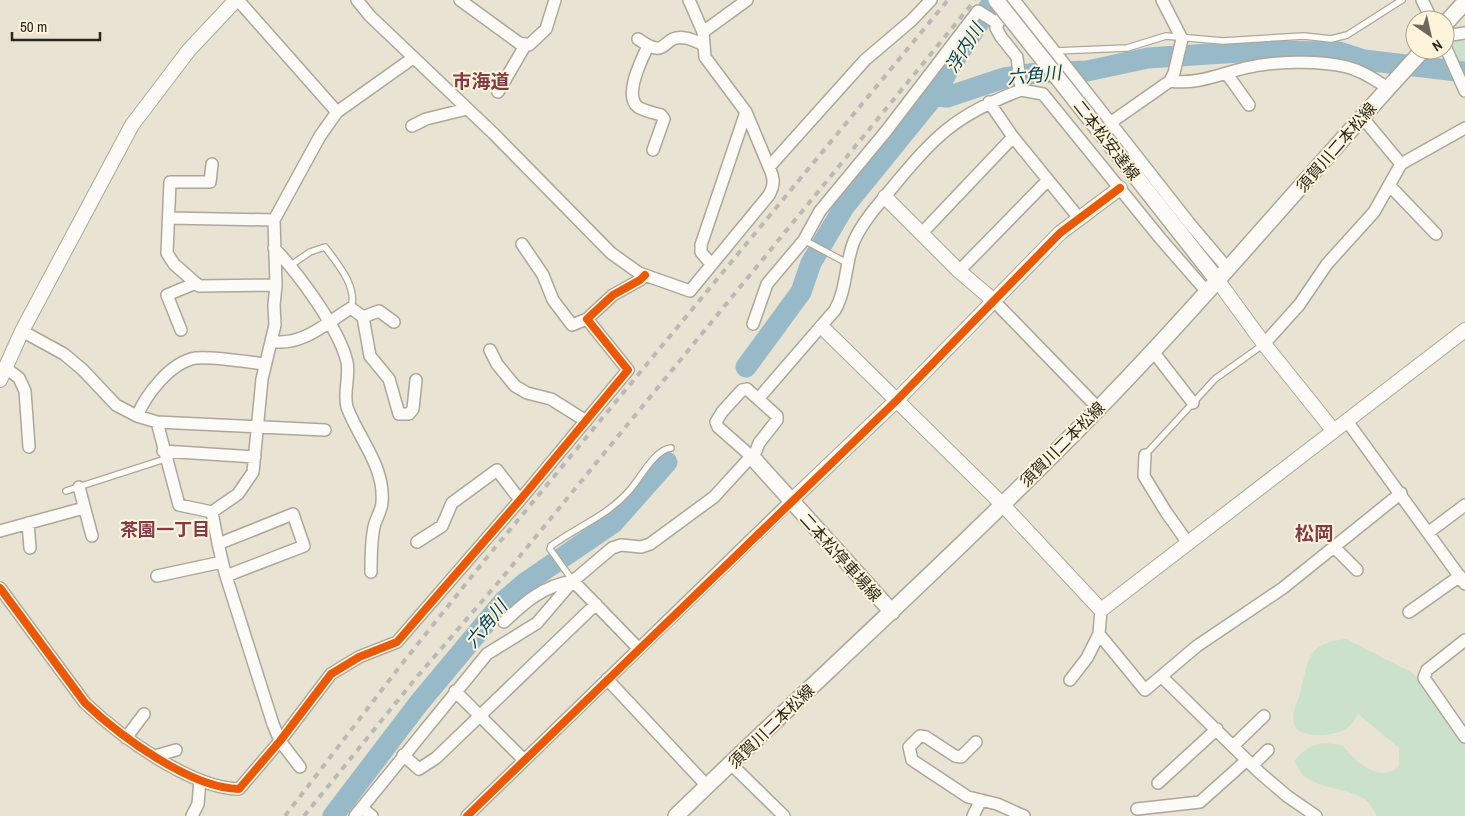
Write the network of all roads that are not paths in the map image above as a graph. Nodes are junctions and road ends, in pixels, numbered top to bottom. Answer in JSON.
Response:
{"nodes":[{"id":1,"x":237,"y":0,"type":"edge"},
{"id":2,"x":357,"y":0,"type":"edge"},
{"id":3,"x":460,"y":0,"type":"edge"},
{"id":4,"x":555,"y":0,"type":"edge"},
{"id":5,"x":688,"y":0,"type":"edge"},
{"id":6,"x":747,"y":0,"type":"edge"},
{"id":7,"x":931,"y":0,"type":"edge"},
{"id":8,"x":996,"y":0,"type":"edge"},
{"id":9,"x":1008,"y":0,"type":"edge"},
{"id":10,"x":1014,"y":0,"type":"edge"},
{"id":11,"x":1162,"y":0,"type":"edge"},
{"id":12,"x":1402,"y":0,"type":"edge"},
{"id":13,"x":1465,"y":2,"type":"edge"},
{"id":14,"x":1455,"y":13,"type":"edge"},
{"id":15,"x":994,"y":21,"type":"junction"},
{"id":16,"x":703,"y":32,"type":"junction"},
{"id":17,"x":638,"y":39,"type":"dead end"},
{"id":18,"x":1182,"y":39,"type":"junction"},
{"id":19,"x":526,"y":44,"type":"junction"},
{"id":20,"x":704,"y":45,"type":"junction"},
{"id":21,"x":648,"y":46,"type":"junction"},
{"id":22,"x":1058,"y":54,"type":"junction"},
{"id":23,"x":413,"y":58,"type":"junction"},
{"id":24,"x":1414,"y":60,"type":"edge"},
{"id":25,"x":1451,"y":60,"type":"edge"},
{"id":26,"x":1227,"y":74,"type":"junction"},
{"id":27,"x":1172,"y":77,"type":"junction"},
{"id":28,"x":1392,"y":84,"type":"junction"},
{"id":29,"x":1021,"y":88,"type":"junction"},
{"id":30,"x":1465,"y":91,"type":"edge"},
{"id":31,"x":498,"y":92,"type":"dead end"},
{"id":32,"x":989,"y":102,"type":"junction"},
{"id":33,"x":1249,"y":105,"type":"dead end"},
{"id":34,"x":467,"y":109,"type":"junction"},
{"id":35,"x":337,"y":112,"type":"junction"},
{"id":36,"x":746,"y":112,"type":"junction"},
{"id":37,"x":1362,"y":117,"type":"junction"},
{"id":38,"x":1110,"y":123,"type":"junction"},
{"id":39,"x":412,"y":126,"type":"dead end"},
{"id":40,"x":1465,"y":128,"type":"edge"},
{"id":41,"x":1013,"y":137,"type":"junction"},
{"id":42,"x":653,"y":150,"type":"dead end"},
{"id":43,"x":212,"y":164,"type":"dead end"},
{"id":44,"x":1401,"y":164,"type":"junction"},
{"id":45,"x":769,"y":167,"type":"junction"},
{"id":46,"x":1048,"y":181,"type":"junction"},
{"id":47,"x":1390,"y":186,"type":"junction"},
{"id":48,"x":1120,"y":188,"type":"junction"},
{"id":49,"x":885,"y":197,"type":"junction"},
{"id":50,"x":170,"y":218,"type":"junction"},
{"id":51,"x":1079,"y":218,"type":"junction"},
{"id":52,"x":274,"y":220,"type":"junction"},
{"id":53,"x":921,"y":234,"type":"junction"},
{"id":54,"x":1436,"y":234,"type":"dead end"},
{"id":55,"x":806,"y":241,"type":"junction"},
{"id":56,"x":522,"y":244,"type":"dead end"},
{"id":57,"x":274,"y":248,"type":"junction"},
{"id":58,"x":843,"y":261,"type":"junction"},
{"id":59,"x":711,"y":264,"type":"junction"},
{"id":60,"x":291,"y":265,"type":"junction"},
{"id":61,"x":1228,"y":269,"type":"junction"},
{"id":62,"x":959,"y":271,"type":"junction"},
{"id":63,"x":645,"y":275,"type":"junction"},
{"id":64,"x":196,"y":283,"type":"junction"},
{"id":65,"x":276,"y":285,"type":"junction"},
{"id":66,"x":1212,"y":286,"type":"junction"},
{"id":67,"x":993,"y":300,"type":"junction"},
{"id":68,"x":351,"y":308,"type":"junction"},
{"id":69,"x":363,"y":317,"type":"junction"},
{"id":70,"x":587,"y":319,"type":"junction"},
{"id":71,"x":329,"y":321,"type":"junction"},
{"id":72,"x":394,"y":322,"type":"dead end"},
{"id":73,"x":752,"y":324,"type":"dead end"},
{"id":74,"x":822,"y":326,"type":"junction"},
{"id":75,"x":181,"y":330,"type":"dead end"},
{"id":76,"x":1465,"y":330,"type":"edge"},
{"id":77,"x":22,"y":331,"type":"junction"},
{"id":78,"x":271,"y":341,"type":"junction"},
{"id":79,"x":1264,"y":344,"type":"junction"},
{"id":80,"x":490,"y":350,"type":"dead end"},
{"id":81,"x":1152,"y":350,"type":"junction"},
{"id":82,"x":265,"y":364,"type":"junction"},
{"id":83,"x":3,"y":374,"type":"edge"},
{"id":84,"x":416,"y":380,"type":"dead end"},
{"id":85,"x":759,"y":398,"type":"junction"},
{"id":86,"x":897,"y":400,"type":"junction"},
{"id":87,"x":1193,"y":403,"type":"junction"},
{"id":88,"x":1098,"y":408,"type":"junction"},
{"id":89,"x":137,"y":416,"type":"junction"},
{"id":90,"x":1346,"y":421,"type":"junction"},
{"id":91,"x":157,"y":422,"type":"junction"},
{"id":92,"x":586,"y":422,"type":"junction"},
{"id":93,"x":259,"y":427,"type":"junction"},
{"id":94,"x":325,"y":430,"type":"dead end"},
{"id":95,"x":1333,"y":430,"type":"junction"},
{"id":96,"x":29,"y":447,"type":"dead end"},
{"id":97,"x":671,"y":448,"type":"dead end"},
{"id":98,"x":164,"y":455,"type":"junction"},
{"id":99,"x":1145,"y":455,"type":"joint"},
{"id":100,"x":255,"y":457,"type":"junction"},
{"id":101,"x":752,"y":457,"type":"junction"},
{"id":102,"x":79,"y":487,"type":"junction"},
{"id":103,"x":66,"y":491,"type":"dead end"},
{"id":104,"x":1401,"y":493,"type":"junction"},
{"id":105,"x":520,"y":500,"type":"junction"},
{"id":106,"x":791,"y":501,"type":"junction"},
{"id":107,"x":1002,"y":504,"type":"junction"},
{"id":108,"x":1465,"y":505,"type":"edge"},
{"id":109,"x":84,"y":508,"type":"junction"},
{"id":110,"x":212,"y":512,"type":"junction"},
{"id":111,"x":28,"y":522,"type":"junction"},
{"id":112,"x":0,"y":531,"type":"edge"},
{"id":113,"x":1429,"y":532,"type":"junction"},
{"id":114,"x":92,"y":536,"type":"dead end"},
{"id":115,"x":417,"y":542,"type":"dead end"},
{"id":116,"x":1188,"y":543,"type":"junction"},
{"id":117,"x":218,"y":544,"type":"junction"},
{"id":118,"x":1334,"y":546,"type":"junction"},
{"id":119,"x":30,"y":548,"type":"dead end"},
{"id":120,"x":222,"y":562,"type":"junction"},
{"id":121,"x":1357,"y":570,"type":"dead end"},
{"id":122,"x":371,"y":572,"type":"dead end"},
{"id":123,"x":157,"y":576,"type":"dead end"},
{"id":124,"x":226,"y":576,"type":"junction"},
{"id":125,"x":1462,"y":580,"type":"edge"},
{"id":126,"x":573,"y":581,"type":"junction"},
{"id":127,"x":0,"y":588,"type":"edge"},
{"id":128,"x":596,"y":604,"type":"junction"},
{"id":129,"x":1101,"y":610,"type":"junction"},
{"id":130,"x":892,"y":612,"type":"junction"},
{"id":131,"x":1408,"y":612,"type":"dead end"},
{"id":132,"x":504,"y":622,"type":"dead end"},
{"id":133,"x":1099,"y":634,"type":"junction"},
{"id":134,"x":1465,"y":640,"type":"edge"},
{"id":135,"x":639,"y":649,"type":"junction"},
{"id":136,"x":1162,"y":677,"type":"junction"},
{"id":137,"x":608,"y":679,"type":"junction"},
{"id":138,"x":1070,"y":680,"type":"dead end"},
{"id":139,"x":456,"y":691,"type":"junction"},
{"id":140,"x":144,"y":714,"type":"dead end"},
{"id":141,"x":480,"y":716,"type":"junction"},
{"id":142,"x":1264,"y":716,"type":"dead end"},
{"id":143,"x":1217,"y":729,"type":"junction"},
{"id":144,"x":1465,"y":737,"type":"edge"},
{"id":145,"x":126,"y":738,"type":"junction"},
{"id":146,"x":280,"y":741,"type":"junction"},
{"id":147,"x":976,"y":742,"type":"dead end"},
{"id":148,"x":1234,"y":745,"type":"junction"},
{"id":149,"x":176,"y":750,"type":"dead end"},
{"id":150,"x":1268,"y":750,"type":"dead end"},
{"id":151,"x":403,"y":755,"type":"junction"},
{"id":152,"x":155,"y":756,"type":"junction"},
{"id":153,"x":524,"y":760,"type":"junction"},
{"id":154,"x":1250,"y":763,"type":"junction"},
{"id":155,"x":731,"y":764,"type":"junction"},
{"id":156,"x":300,"y":767,"type":"dead end"},
{"id":157,"x":200,"y":780,"type":"junction"},
{"id":158,"x":1158,"y":783,"type":"dead end"},
{"id":159,"x":708,"y":786,"type":"junction"},
{"id":160,"x":981,"y":800,"type":"junction"},
{"id":161,"x":1301,"y":806,"type":"junction"},
{"id":162,"x":1137,"y":809,"type":"dead end"},
{"id":163,"x":358,"y":812,"type":"edge"},
{"id":164,"x":683,"y":814,"type":"edge"},
{"id":165,"x":192,"y":816,"type":"edge"},
{"id":166,"x":372,"y":816,"type":"edge"},
{"id":167,"x":467,"y":816,"type":"edge"},
{"id":168,"x":784,"y":816,"type":"edge"},
{"id":169,"x":973,"y":816,"type":"edge"},
{"id":170,"x":1024,"y":816,"type":"edge"},
{"id":171,"x":1293,"y":816,"type":"edge"},
{"id":172,"x":1316,"y":816,"type":"edge"}],
"edges":[{"from":1,"to":35,"type":"street"},
{"from":1,"to":77,"type":"street"},
{"from":2,"to":23,"type":"street"},
{"from":3,"to":19,"type":"street"},
{"from":4,"to":19,"type":"street"},
{"from":5,"to":16,"type":"street"},
{"from":6,"to":16,"type":"street"},
{"from":7,"to":45,"type":"street"},
{"from":8,"to":66,"type":"main road","name":"二本松安達線","bridge":true},
{"from":9,"to":15,"type":"street"},
{"from":10,"to":22,"type":"street"},
{"from":11,"to":18,"type":"street"},
{"from":12,"to":18,"type":"lane"},
{"from":13,"to":14,"type":"main road"},
{"from":15,"to":29,"type":"street"},
{"from":15,"to":55,"type":"street"},
{"from":16,"to":20,"type":"street"},
{"from":17,"to":21,"type":"street"},
{"from":18,"to":22,"type":"lane"},
{"from":18,"to":27,"type":"street"},
{"from":19,"to":31,"type":"street"},
{"from":20,"to":21,"type":"street"},
{"from":20,"to":36,"type":"street"},
{"from":21,"to":42,"type":"street"},
{"from":22,"to":38,"type":"street"},
{"from":23,"to":34,"type":"street"},
{"from":23,"to":35,"type":"street"},
{"from":24,"to":28,"type":"main road","name":"須賀川二本松線"},
{"from":25,"to":30,"type":"street"},
{"from":26,"to":27,"type":"street"},
{"from":26,"to":28,"type":"street"},
{"from":26,"to":33,"type":"street"},
{"from":27,"to":38,"type":"street"},
{"from":28,"to":37,"type":"main road","name":"須賀川二本松線"},
{"from":29,"to":32,"type":"street"},
{"from":29,"to":48,"type":"street"},
{"from":32,"to":41,"type":"street"},
{"from":32,"to":49,"type":"street"},
{"from":34,"to":39,"type":"street"},
{"from":34,"to":63,"type":"street"},
{"from":35,"to":52,"type":"street"},
{"from":36,"to":45,"type":"street"},
{"from":36,"to":59,"type":"street"},
{"from":37,"to":44,"type":"street"},
{"from":37,"to":61,"type":"main road","name":"須賀川二本松線"},
{"from":38,"to":61,"type":"street"},
{"from":40,"to":44,"type":"street"},
{"from":41,"to":46,"type":"street"},
{"from":41,"to":53,"type":"street"},
{"from":43,"to":50,"type":"street"},
{"from":44,"to":47,"type":"street"},
{"from":45,"to":59,"type":"street"},
{"from":46,"to":51,"type":"street"},
{"from":46,"to":62,"type":"street"},
{"from":47,"to":54,"type":"street"},
{"from":47,"to":79,"type":"street"},
{"from":48,"to":51,"type":"street"},
{"from":48,"to":66,"type":"street"},
{"from":49,"to":53,"type":"street"},
{"from":49,"to":58,"type":"street"},
{"from":50,"to":52,"type":"street"},
{"from":50,"to":64,"type":"street"},
{"from":51,"to":67,"type":"street"},
{"from":52,"to":57,"type":"street"},
{"from":53,"to":62,"type":"street"},
{"from":55,"to":58,"type":"lane"},
{"from":55,"to":73,"type":"street"},
{"from":56,"to":70,"type":"street"},
{"from":57,"to":60,"type":"street"},
{"from":57,"to":65,"type":"street"},
{"from":58,"to":74,"type":"street"},
{"from":59,"to":63,"type":"street"},
{"from":60,"to":68,"type":"lane"},
{"from":60,"to":71,"type":"street"},
{"from":61,"to":66,"type":"main road","name":"須賀川二本松線"},
{"from":62,"to":67,"type":"street"},
{"from":63,"to":70,"type":"street"},
{"from":64,"to":65,"type":"street"},
{"from":64,"to":75,"type":"street"},
{"from":65,"to":78,"type":"street"},
{"from":66,"to":79,"type":"street"},
{"from":66,"to":81,"type":"main road","name":"須賀川二本松線"},
{"from":67,"to":86,"type":"street"},
{"from":67,"to":88,"type":"street"},
{"from":68,"to":69,"type":"street"},
{"from":68,"to":71,"type":"street"},
{"from":69,"to":72,"type":"street"},
{"from":69,"to":84,"type":"street"},
{"from":70,"to":92,"type":"street"},
{"from":71,"to":78,"type":"street"},
{"from":71,"to":122,"type":"street"},
{"from":74,"to":85,"type":"street"},
{"from":74,"to":86,"type":"street"},
{"from":76,"to":90,"type":"street"},
{"from":77,"to":83,"type":"street"},
{"from":77,"to":89,"type":"street"},
{"from":78,"to":82,"type":"street"},
{"from":79,"to":87,"type":"lane"},
{"from":79,"to":95,"type":"street"},
{"from":80,"to":92,"type":"street"},
{"from":81,"to":87,"type":"street"},
{"from":81,"to":88,"type":"main road","name":"須賀川二本松線"},
{"from":82,"to":89,"type":"street"},
{"from":82,"to":93,"type":"street"},
{"from":83,"to":96,"type":"street"},
{"from":85,"to":101,"type":"street"},
{"from":85,"to":101,"type":"street"},
{"from":86,"to":106,"type":"street"},
{"from":86,"to":107,"type":"street"},
{"from":87,"to":99,"type":"lane"},
{"from":88,"to":107,"type":"main road","name":"須賀川二本松線"},
{"from":89,"to":91,"type":"street"},
{"from":90,"to":95,"type":"street"},
{"from":90,"to":104,"type":"street"},
{"from":91,"to":93,"type":"street"},
{"from":91,"to":98,"type":"street"},
{"from":92,"to":105,"type":"street"},
{"from":93,"to":94,"type":"street"},
{"from":93,"to":100,"type":"street"},
{"from":95,"to":116,"type":"street"},
{"from":97,"to":126,"type":"lane"},
{"from":98,"to":100,"type":"street"},
{"from":98,"to":102,"type":"lane"},
{"from":98,"to":110,"type":"street"},
{"from":99,"to":116,"type":"street"},
{"from":100,"to":110,"type":"street"},
{"from":101,"to":106,"type":"main road","name":"二本松停車場線"},
{"from":101,"to":126,"type":"street"},
{"from":102,"to":103,"type":"lane"},
{"from":102,"to":109,"type":"street"},
{"from":104,"to":113,"type":"street"},
{"from":104,"to":118,"type":"street"},
{"from":105,"to":115,"type":"street"},
{"from":105,"to":146,"type":"street"},
{"from":106,"to":130,"type":"main road","name":"二本松停車場線"},
{"from":106,"to":135,"type":"street"},
{"from":107,"to":129,"type":"street"},
{"from":107,"to":130,"type":"main road","name":"須賀川二本松線"},
{"from":108,"to":113,"type":"street"},
{"from":109,"to":111,"type":"street"},
{"from":109,"to":114,"type":"street"},
{"from":110,"to":117,"type":"street"},
{"from":111,"to":112,"type":"street"},
{"from":111,"to":119,"type":"street"},
{"from":113,"to":125,"type":"street"},
{"from":116,"to":129,"type":"street"},
{"from":117,"to":120,"type":"street"},
{"from":117,"to":124,"type":"street"},
{"from":118,"to":121,"type":"street"},
{"from":118,"to":136,"type":"street"},
{"from":120,"to":123,"type":"street"},
{"from":120,"to":124,"type":"street"},
{"from":124,"to":146,"type":"street"},
{"from":125,"to":131,"type":"street"},
{"from":126,"to":128,"type":"street"},
{"from":126,"to":132,"type":"street"},
{"from":126,"to":139,"type":"street"},
{"from":127,"to":145,"type":"street"},
{"from":128,"to":135,"type":"street"},
{"from":128,"to":141,"type":"street"},
{"from":129,"to":133,"type":"street"},
{"from":130,"to":155,"type":"main road","name":"須賀川二本松線"},
{"from":133,"to":136,"type":"street"},
{"from":133,"to":138,"type":"street"},
{"from":134,"to":144,"type":"street"},
{"from":135,"to":137,"type":"street"},
{"from":136,"to":143,"type":"street"},
{"from":137,"to":153,"type":"street"},
{"from":137,"to":159,"type":"street"},
{"from":139,"to":141,"type":"street"},
{"from":139,"to":151,"type":"street"},
{"from":140,"to":145,"type":"street"},
{"from":141,"to":151,"type":"street"},
{"from":141,"to":153,"type":"street"},
{"from":142,"to":148,"type":"street"},
{"from":143,"to":148,"type":"street"},
{"from":143,"to":158,"type":"street"},
{"from":145,"to":152,"type":"street"},
{"from":146,"to":156,"type":"street"},
{"from":146,"to":157,"type":"street"},
{"from":147,"to":160,"type":"street"},
{"from":148,"to":154,"type":"street"},
{"from":149,"to":152,"type":"street"},
{"from":150,"to":154,"type":"street"},
{"from":151,"to":163,"type":"street"},
{"from":152,"to":157,"type":"street"},
{"from":153,"to":167,"type":"street"},
{"from":154,"to":161,"type":"street"},
{"from":154,"to":162,"type":"street"},
{"from":155,"to":159,"type":"main road","name":"須賀川二本松線"},
{"from":155,"to":168,"type":"street"},
{"from":157,"to":165,"type":"street"},
{"from":159,"to":164,"type":"main road","name":"須賀川二本松線"},
{"from":160,"to":169,"type":"street"},
{"from":160,"to":170,"type":"street"},
{"from":161,"to":171,"type":"street"},
{"from":161,"to":172,"type":"street"},
{"from":163,"to":166,"type":"street"}]}
